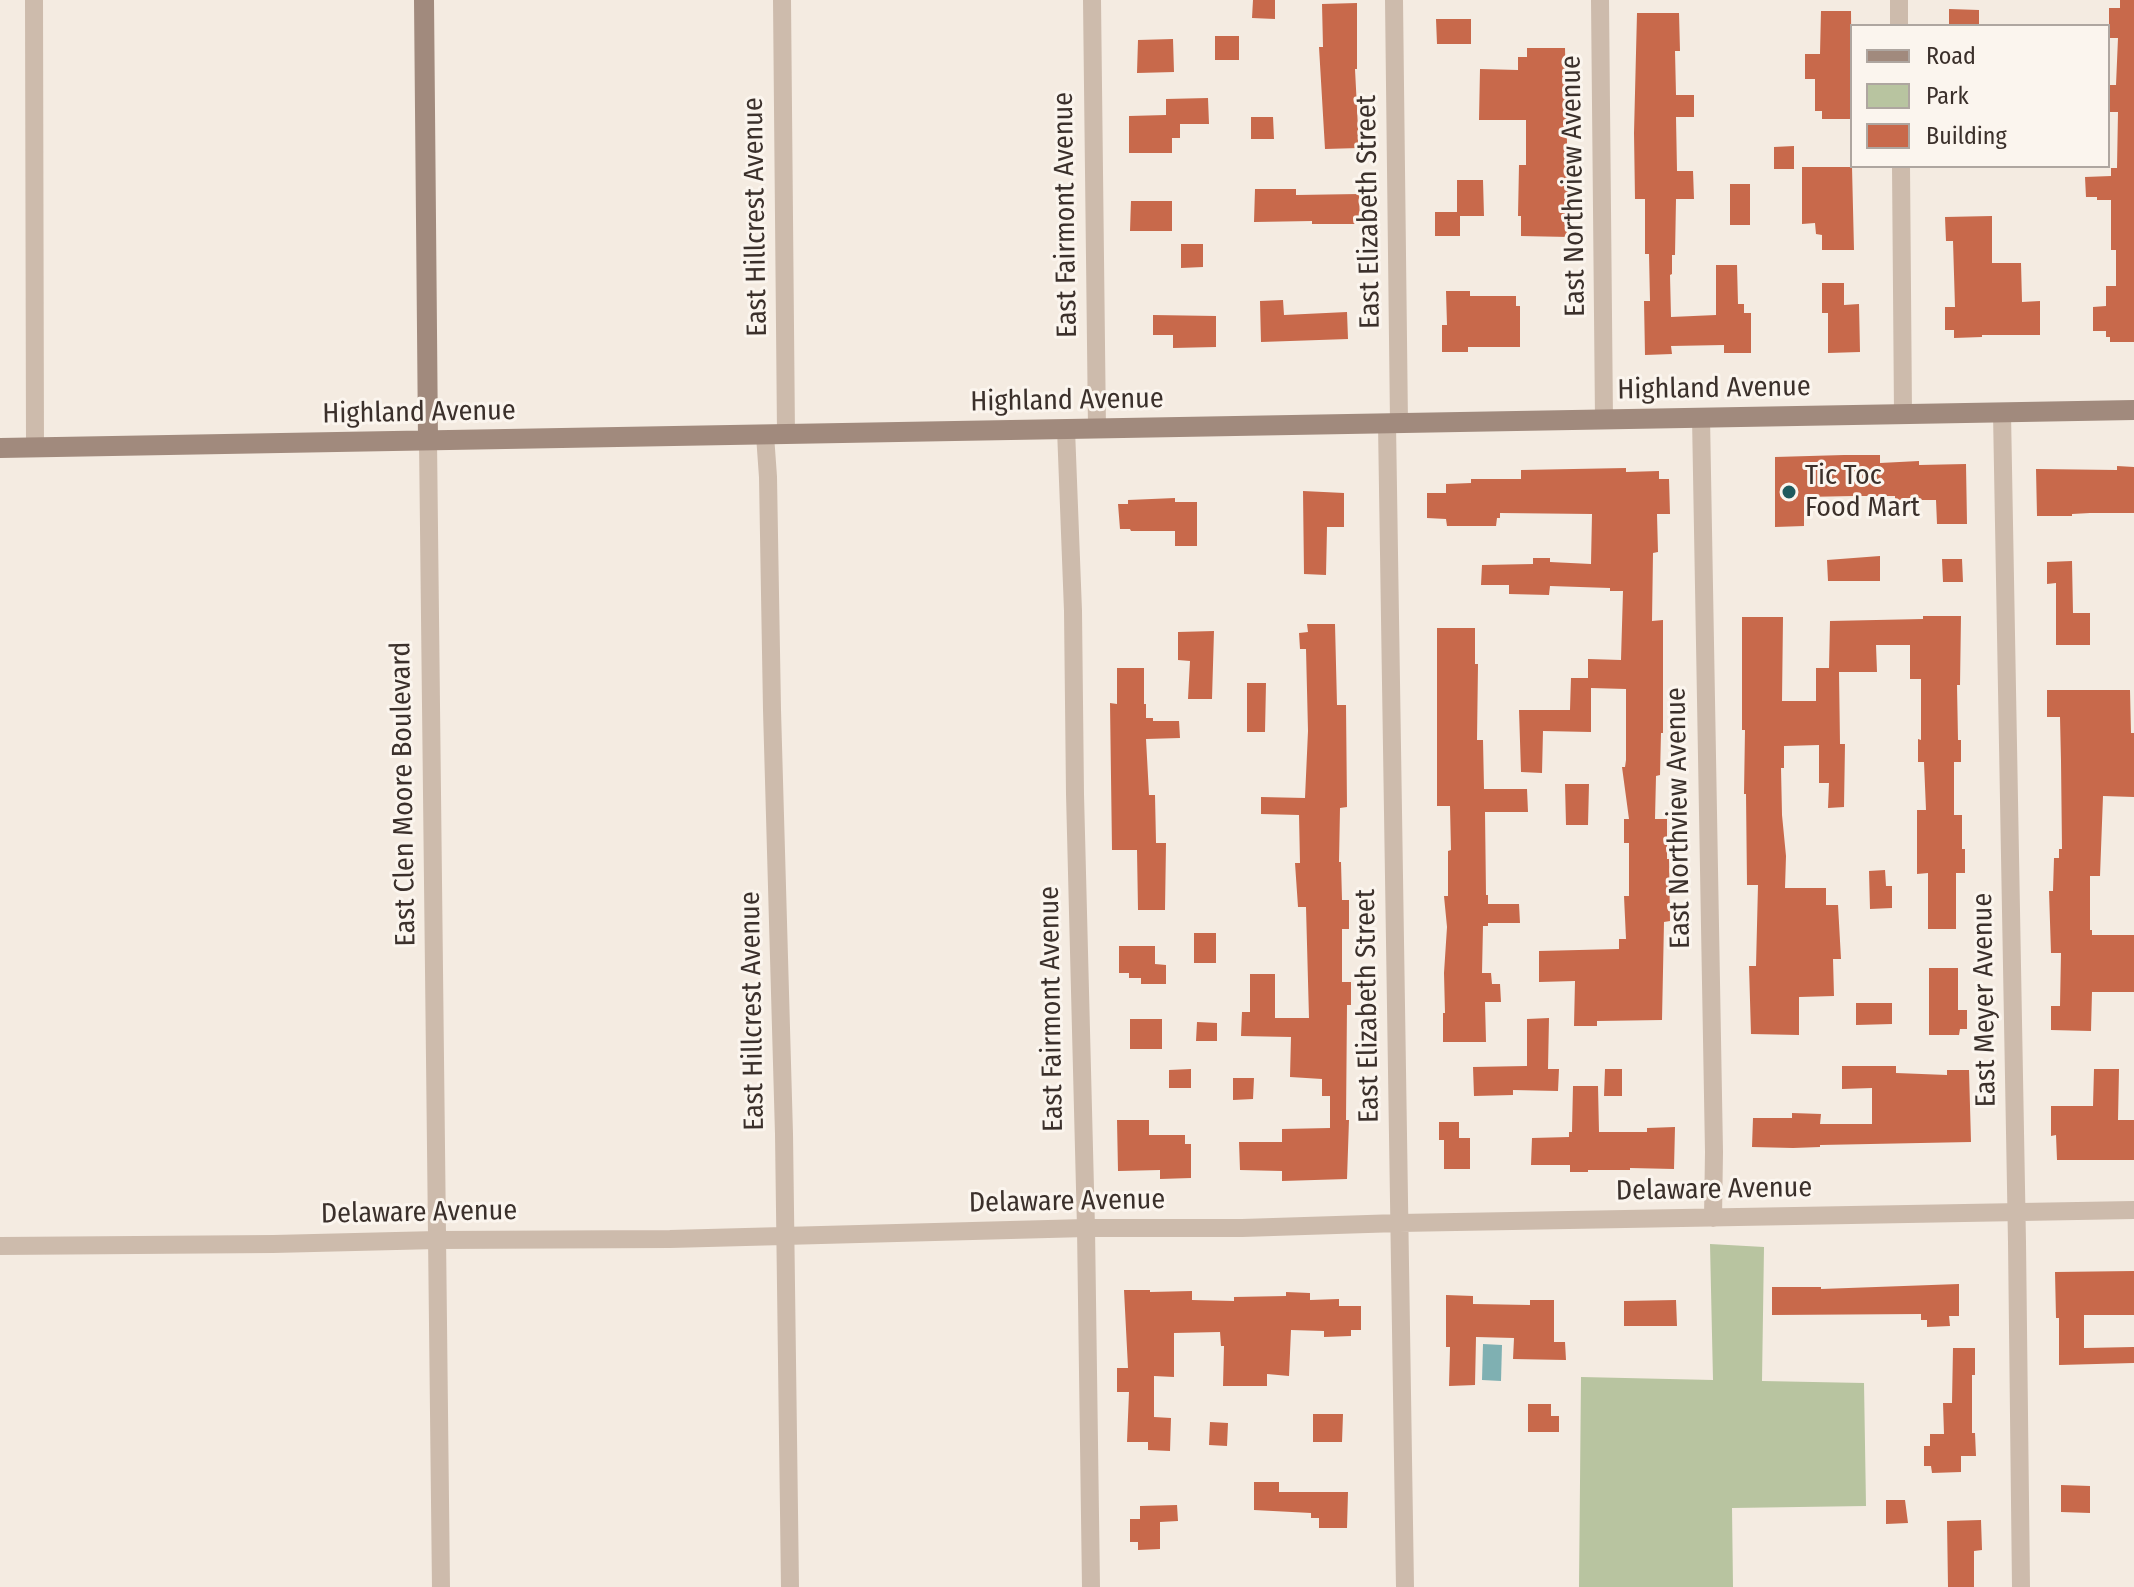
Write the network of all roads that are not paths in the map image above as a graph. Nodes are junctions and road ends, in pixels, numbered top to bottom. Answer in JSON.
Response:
{"nodes":[{"id":1,"x":34,"y":0,"type":"edge"},
{"id":2,"x":424,"y":0,"type":"edge"},
{"id":3,"x":782,"y":0,"type":"edge"},
{"id":4,"x":1092,"y":0,"type":"edge"},
{"id":5,"x":1394,"y":0,"type":"edge"},
{"id":6,"x":1600,"y":0,"type":"edge"},
{"id":7,"x":1899,"y":0,"type":"edge"},
{"id":8,"x":1899,"y":24,"type":"edge"},
{"id":9,"x":1901,"y":168,"type":"edge"},
{"id":10,"x":2134,"y":410,"type":"edge"},
{"id":11,"x":2002,"y":413,"type":"junction"},
{"id":12,"x":1903,"y":414,"type":"junction"},
{"id":13,"x":1701,"y":417,"type":"junction"},
{"id":14,"x":1604,"y":419,"type":"junction"},
{"id":15,"x":1393,"y":424,"type":"junction"},
{"id":16,"x":1066,"y":429,"type":"junction"},
{"id":17,"x":1097,"y":429,"type":"junction"},
{"id":18,"x":776,"y":434,"type":"junction"},
{"id":19,"x":428,"y":440,"type":"junction"},
{"id":20,"x":35,"y":447,"type":"junction"},
{"id":21,"x":0,"y":448,"type":"edge"},
{"id":22,"x":2134,"y":1210,"type":"edge"},
{"id":23,"x":2016,"y":1212,"type":"junction"},
{"id":24,"x":1713,"y":1218,"type":"junction"},
{"id":25,"x":1399,"y":1223,"type":"junction"},
{"id":26,"x":1086,"y":1228,"type":"junction"},
{"id":27,"x":785,"y":1235,"type":"junction"},
{"id":28,"x":437,"y":1240,"type":"junction"},
{"id":29,"x":0,"y":1246,"type":"edge"},
{"id":30,"x":441,"y":1587,"type":"edge"},
{"id":31,"x":790,"y":1587,"type":"edge"},
{"id":32,"x":1091,"y":1587,"type":"edge"},
{"id":33,"x":1405,"y":1587,"type":"edge"},
{"id":34,"x":2021,"y":1587,"type":"edge"}],
"edges":[{"from":1,"to":20,"type":"street"},
{"from":2,"to":19,"type":"main road","name":"East Clen Moore Boulevard"},
{"from":3,"to":18,"type":"street","name":"East Hillcrest Avenue"},
{"from":4,"to":17,"type":"street","name":"East Fairmont Avenue"},
{"from":5,"to":15,"type":"street","name":"East Elizabeth Street"},
{"from":6,"to":14,"type":"street","name":"East Northview Avenue"},
{"from":7,"to":8,"type":"street"},
{"from":9,"to":12,"type":"street"},
{"from":10,"to":11,"type":"main road","name":"Highland Avenue"},
{"from":11,"to":12,"type":"main road","name":"Highland Avenue"},
{"from":11,"to":23,"type":"street","name":"East Meyer Avenue"},
{"from":12,"to":13,"type":"main road","name":"Highland Avenue"},
{"from":13,"to":14,"type":"main road","name":"Highland Avenue"},
{"from":13,"to":24,"type":"street","name":"East Northview Avenue"},
{"from":14,"to":15,"type":"main road","name":"Highland Avenue"},
{"from":15,"to":17,"type":"main road","name":"Highland Avenue"},
{"from":15,"to":25,"type":"street","name":"East Elizabeth Street"},
{"from":16,"to":17,"type":"main road","name":"Highland Avenue"},
{"from":16,"to":18,"type":"main road","name":"Highland Avenue"},
{"from":16,"to":26,"type":"street","name":"East Fairmont Avenue"},
{"from":18,"to":19,"type":"main road","name":"Highland Avenue"},
{"from":18,"to":27,"type":"street","name":"East Hillcrest Avenue"},
{"from":19,"to":20,"type":"main road","name":"Highland Avenue"},
{"from":19,"to":28,"type":"street","name":"East Clen Moore Boulevard"},
{"from":20,"to":21,"type":"main road","name":"Highland Avenue"},
{"from":22,"to":23,"type":"street","name":"Delaware Avenue"},
{"from":23,"to":24,"type":"street","name":"Delaware Avenue"},
{"from":23,"to":34,"type":"street","name":"East Meyer Avenue"},
{"from":24,"to":25,"type":"street","name":"Delaware Avenue"},
{"from":25,"to":26,"type":"street","name":"Delaware Avenue"},
{"from":25,"to":33,"type":"street","name":"East Elizabeth Street"},
{"from":26,"to":27,"type":"street","name":"Delaware Avenue"},
{"from":26,"to":32,"type":"street","name":"East Fairmont Avenue"},
{"from":27,"to":28,"type":"street","name":"Delaware Avenue"},
{"from":27,"to":31,"type":"street","name":"East Hillcrest Avenue"},
{"from":28,"to":29,"type":"street","name":"Delaware Avenue"},
{"from":28,"to":30,"type":"street","name":"East Clen Moore Boulevard"}]}
